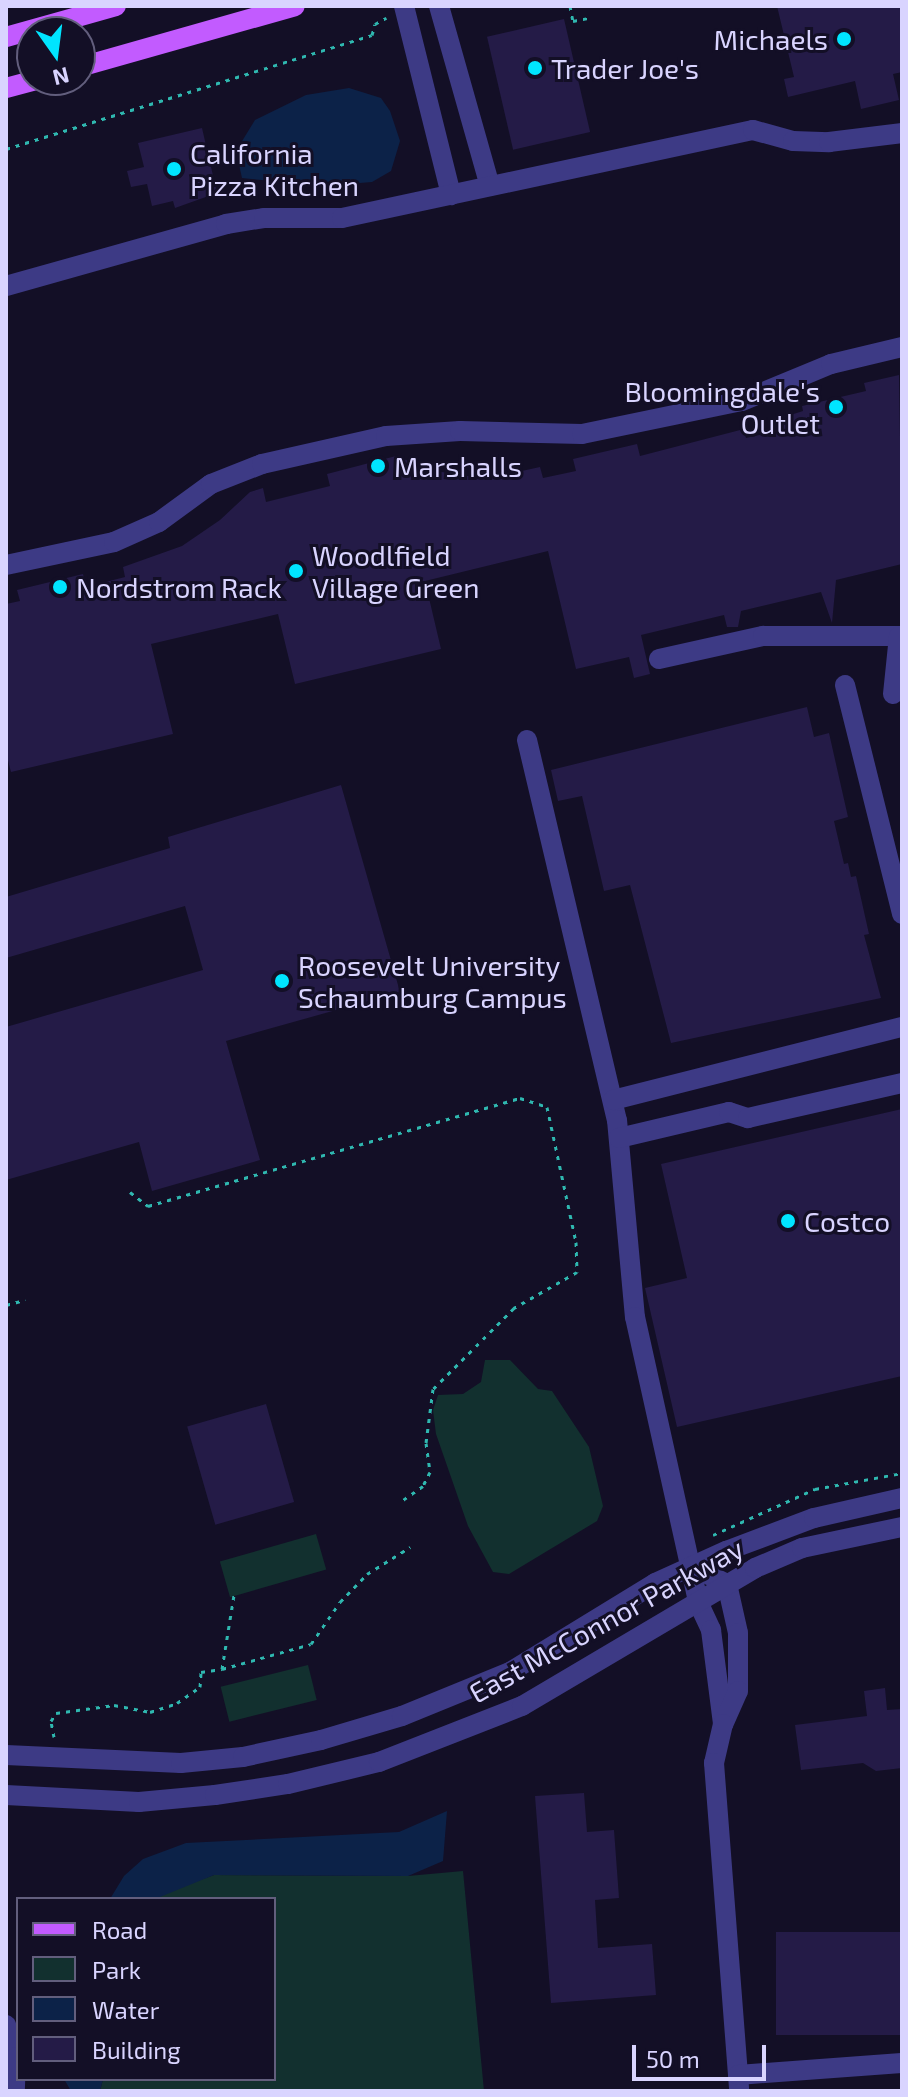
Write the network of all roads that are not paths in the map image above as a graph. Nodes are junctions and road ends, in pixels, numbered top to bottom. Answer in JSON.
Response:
{"nodes":[{"id":1,"x":116,"y":6,"type":"edge"},
{"id":2,"x":295,"y":6,"type":"edge"},
{"id":3,"x":404,"y":6,"type":"edge"},
{"id":4,"x":439,"y":6,"type":"edge"},
{"id":5,"x":6,"y":37,"type":"edge"},
{"id":6,"x":96,"y":62,"type":"edge"},
{"id":7,"x":902,"y":133,"type":"edge"},
{"id":8,"x":490,"y":186,"type":"junction"},
{"id":9,"x":451,"y":195,"type":"junction"},
{"id":10,"x":6,"y":286,"type":"edge"},
{"id":11,"x":902,"y":347,"type":"edge"},
{"id":12,"x":6,"y":565,"type":"edge"},
{"id":13,"x":901,"y":636,"type":"edge"},
{"id":14,"x":659,"y":659,"type":"dead end"},
{"id":15,"x":845,"y":685,"type":"dead end"},
{"id":16,"x":893,"y":694,"type":"dead end"},
{"id":17,"x":527,"y":740,"type":"dead end"},
{"id":18,"x":902,"y":914,"type":"edge"},
{"id":19,"x":902,"y":1027,"type":"edge"},
{"id":20,"x":902,"y":1083,"type":"edge"},
{"id":21,"x":613,"y":1100,"type":"junction"},
{"id":22,"x":619,"y":1138,"type":"junction"},
{"id":23,"x":902,"y":1498,"type":"edge"},
{"id":24,"x":902,"y":1527,"type":"edge"},
{"id":25,"x":690,"y":1558,"type":"junction"},
{"id":26,"x":727,"y":1584,"type":"junction"},
{"id":27,"x":698,"y":1602,"type":"junction"},
{"id":28,"x":723,"y":1724,"type":"junction"},
{"id":29,"x":6,"y":1755,"type":"edge"},
{"id":30,"x":6,"y":1795,"type":"edge"},
{"id":31,"x":6,"y":2025,"type":"edge"},
{"id":32,"x":902,"y":2063,"type":"edge"},
{"id":33,"x":739,"y":2083,"type":"edge"},
{"id":34,"x":15,"y":2091,"type":"edge"}],
"edges":[{"from":1,"to":5,"type":"main road"},
{"from":2,"to":6,"type":"main road"},
{"from":3,"to":9,"type":"street"},
{"from":4,"to":8,"type":"street"},
{"from":7,"to":8,"type":"street"},
{"from":8,"to":9,"type":"street"},
{"from":9,"to":10,"type":"street"},
{"from":11,"to":12,"type":"street"},
{"from":13,"to":14,"type":"street"},
{"from":13,"to":16,"type":"street"},
{"from":15,"to":18,"type":"street"},
{"from":17,"to":21,"type":"street"},
{"from":19,"to":21,"type":"street"},
{"from":20,"to":22,"type":"street"},
{"from":21,"to":22,"type":"street"},
{"from":22,"to":25,"type":"street"},
{"from":23,"to":25,"type":"street","name":"East McConnor Parkway"},
{"from":24,"to":26,"type":"street","name":"East McConnor Parkway"},
{"from":25,"to":26,"type":"street"},
{"from":25,"to":27,"type":"street"},
{"from":25,"to":29,"type":"street","name":"East McConnor Parkway"},
{"from":26,"to":27,"type":"street","name":"East McConnor Parkway"},
{"from":26,"to":28,"type":"street"},
{"from":27,"to":28,"type":"street"},
{"from":27,"to":30,"type":"street","name":"East McConnor Parkway"},
{"from":28,"to":33,"type":"street"},
{"from":31,"to":34,"type":"street"},
{"from":32,"to":33,"type":"street"}]}
